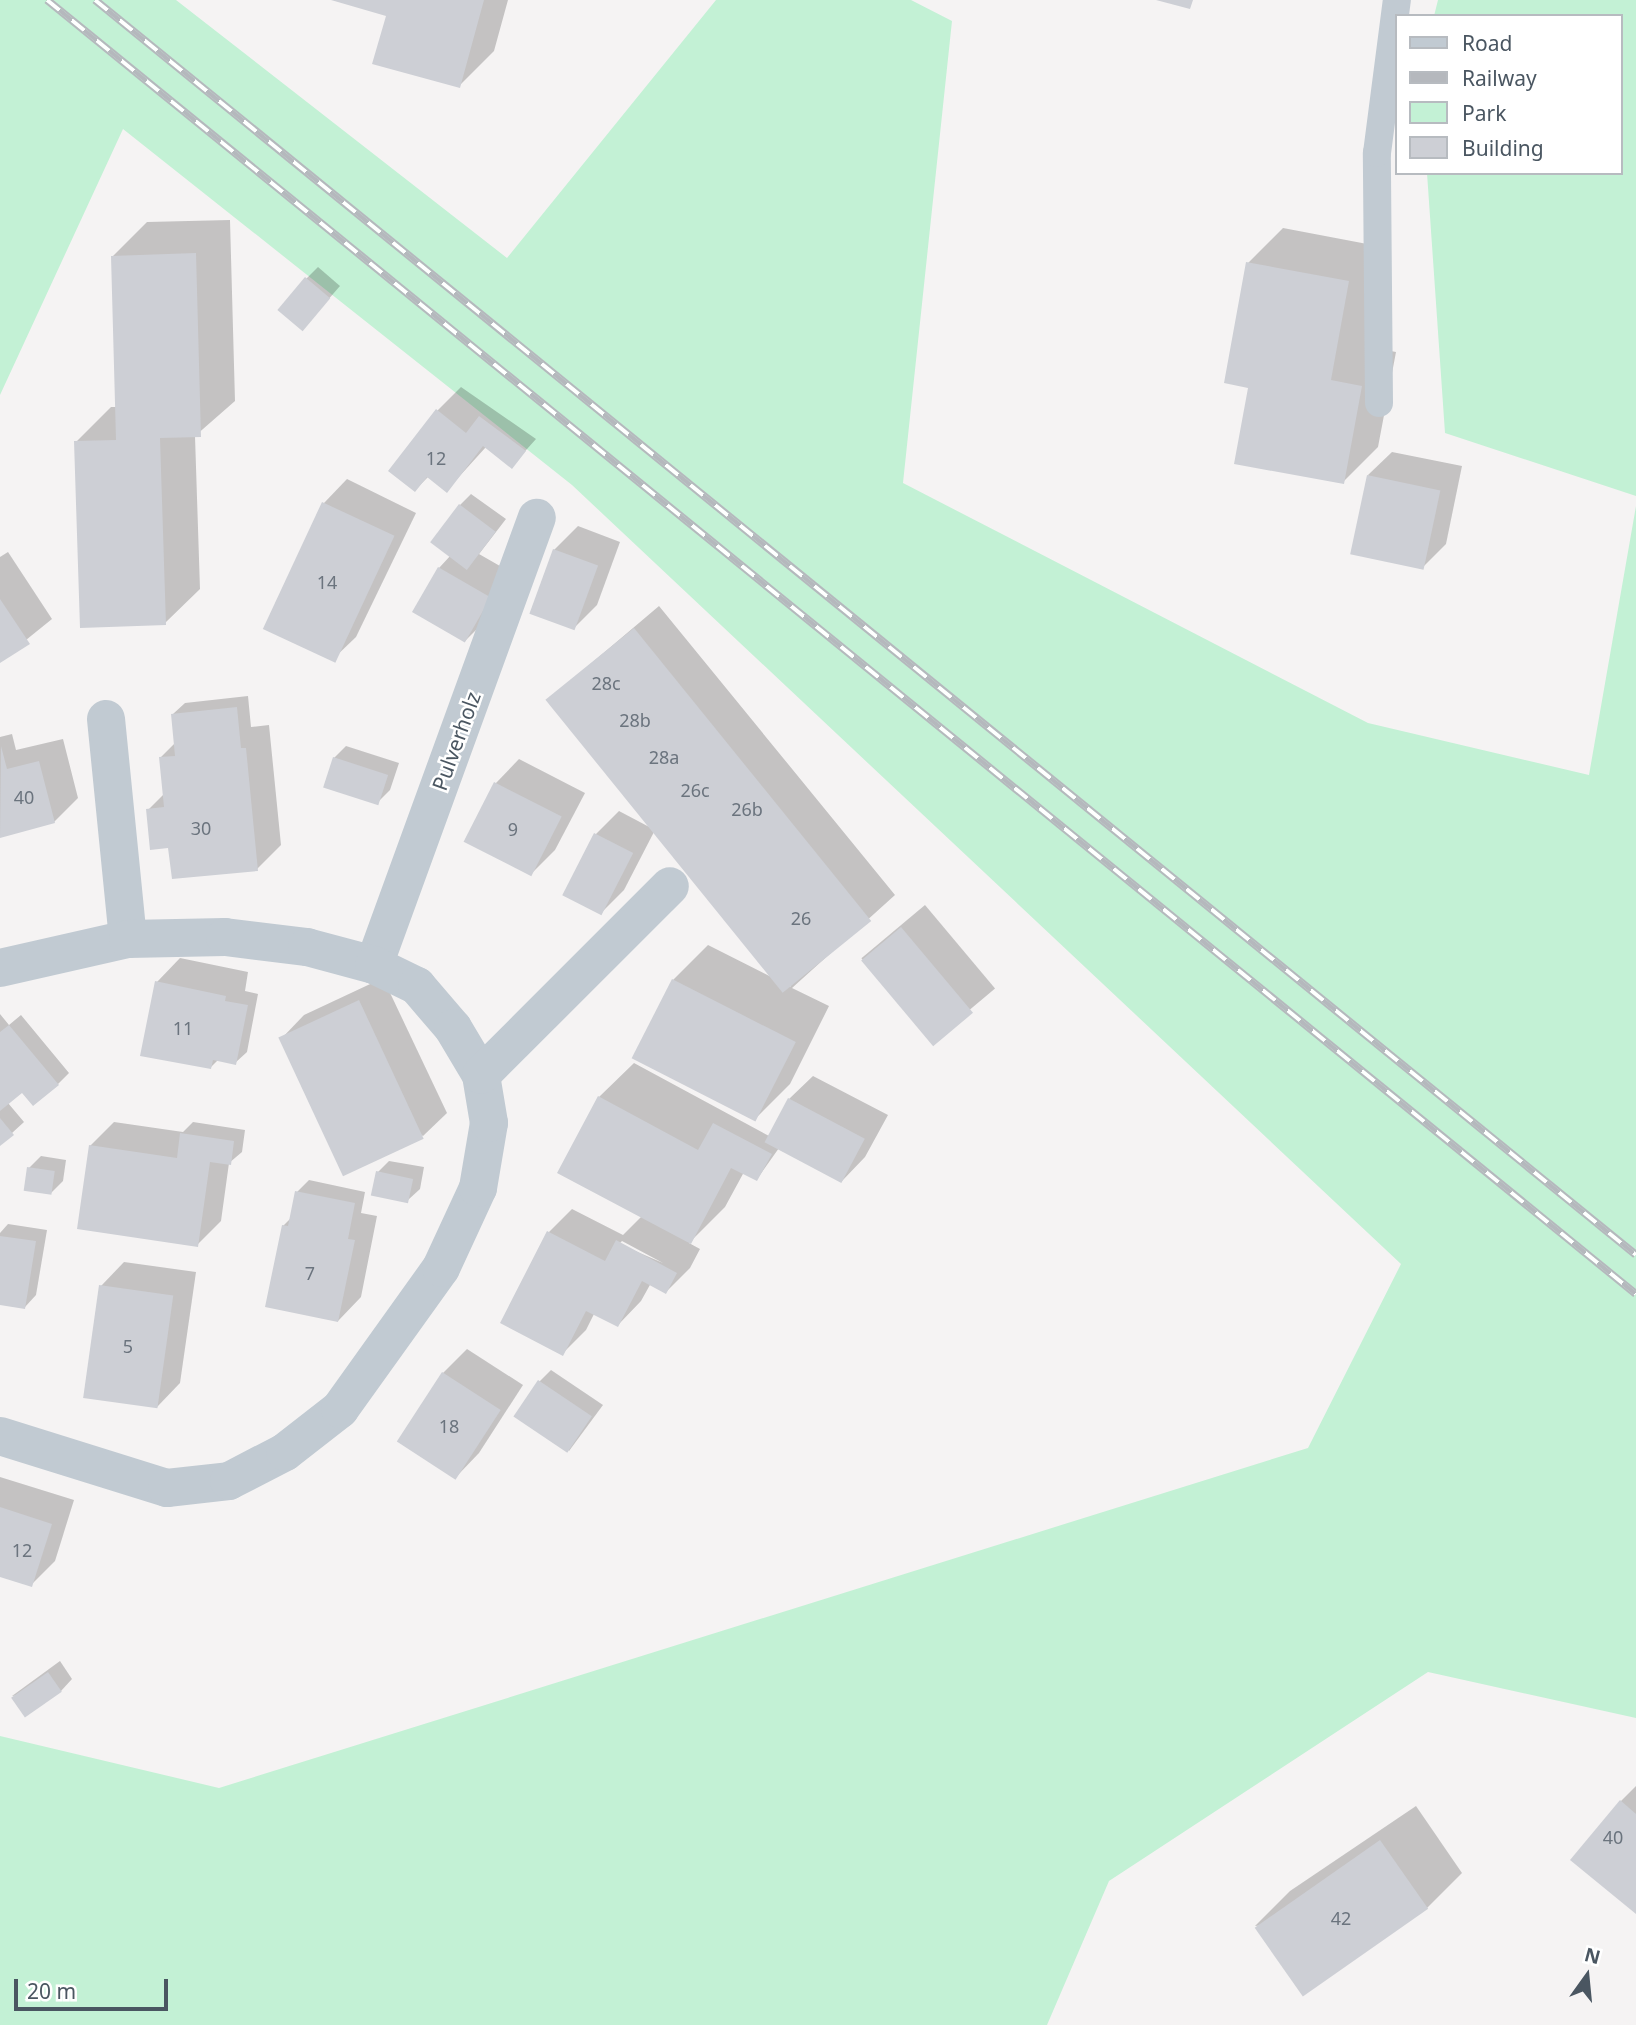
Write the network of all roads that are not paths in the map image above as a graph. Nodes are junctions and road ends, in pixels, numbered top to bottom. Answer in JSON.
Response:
{"nodes":[{"id":1,"x":1394,"y":23,"type":"edge"},
{"id":2,"x":1379,"y":403,"type":"dead end"},
{"id":3,"x":537,"y":518,"type":"dead end"},
{"id":4,"x":106,"y":719,"type":"dead end"},
{"id":5,"x":670,"y":886,"type":"dead end"},
{"id":6,"x":128,"y":939,"type":"junction"},
{"id":7,"x":374,"y":965,"type":"junction"},
{"id":8,"x":0,"y":968,"type":"edge"},
{"id":9,"x":481,"y":1075,"type":"junction"},
{"id":10,"x":0,"y":1436,"type":"edge"}],
"edges":[{"from":1,"to":2,"type":"lane"},
{"from":3,"to":7,"type":"street","name":"Pulverholz"},
{"from":4,"to":6,"type":"street"},
{"from":5,"to":9,"type":"street"},
{"from":6,"to":7,"type":"street"},
{"from":6,"to":8,"type":"street"},
{"from":7,"to":9,"type":"street"},
{"from":9,"to":10,"type":"street"}]}
